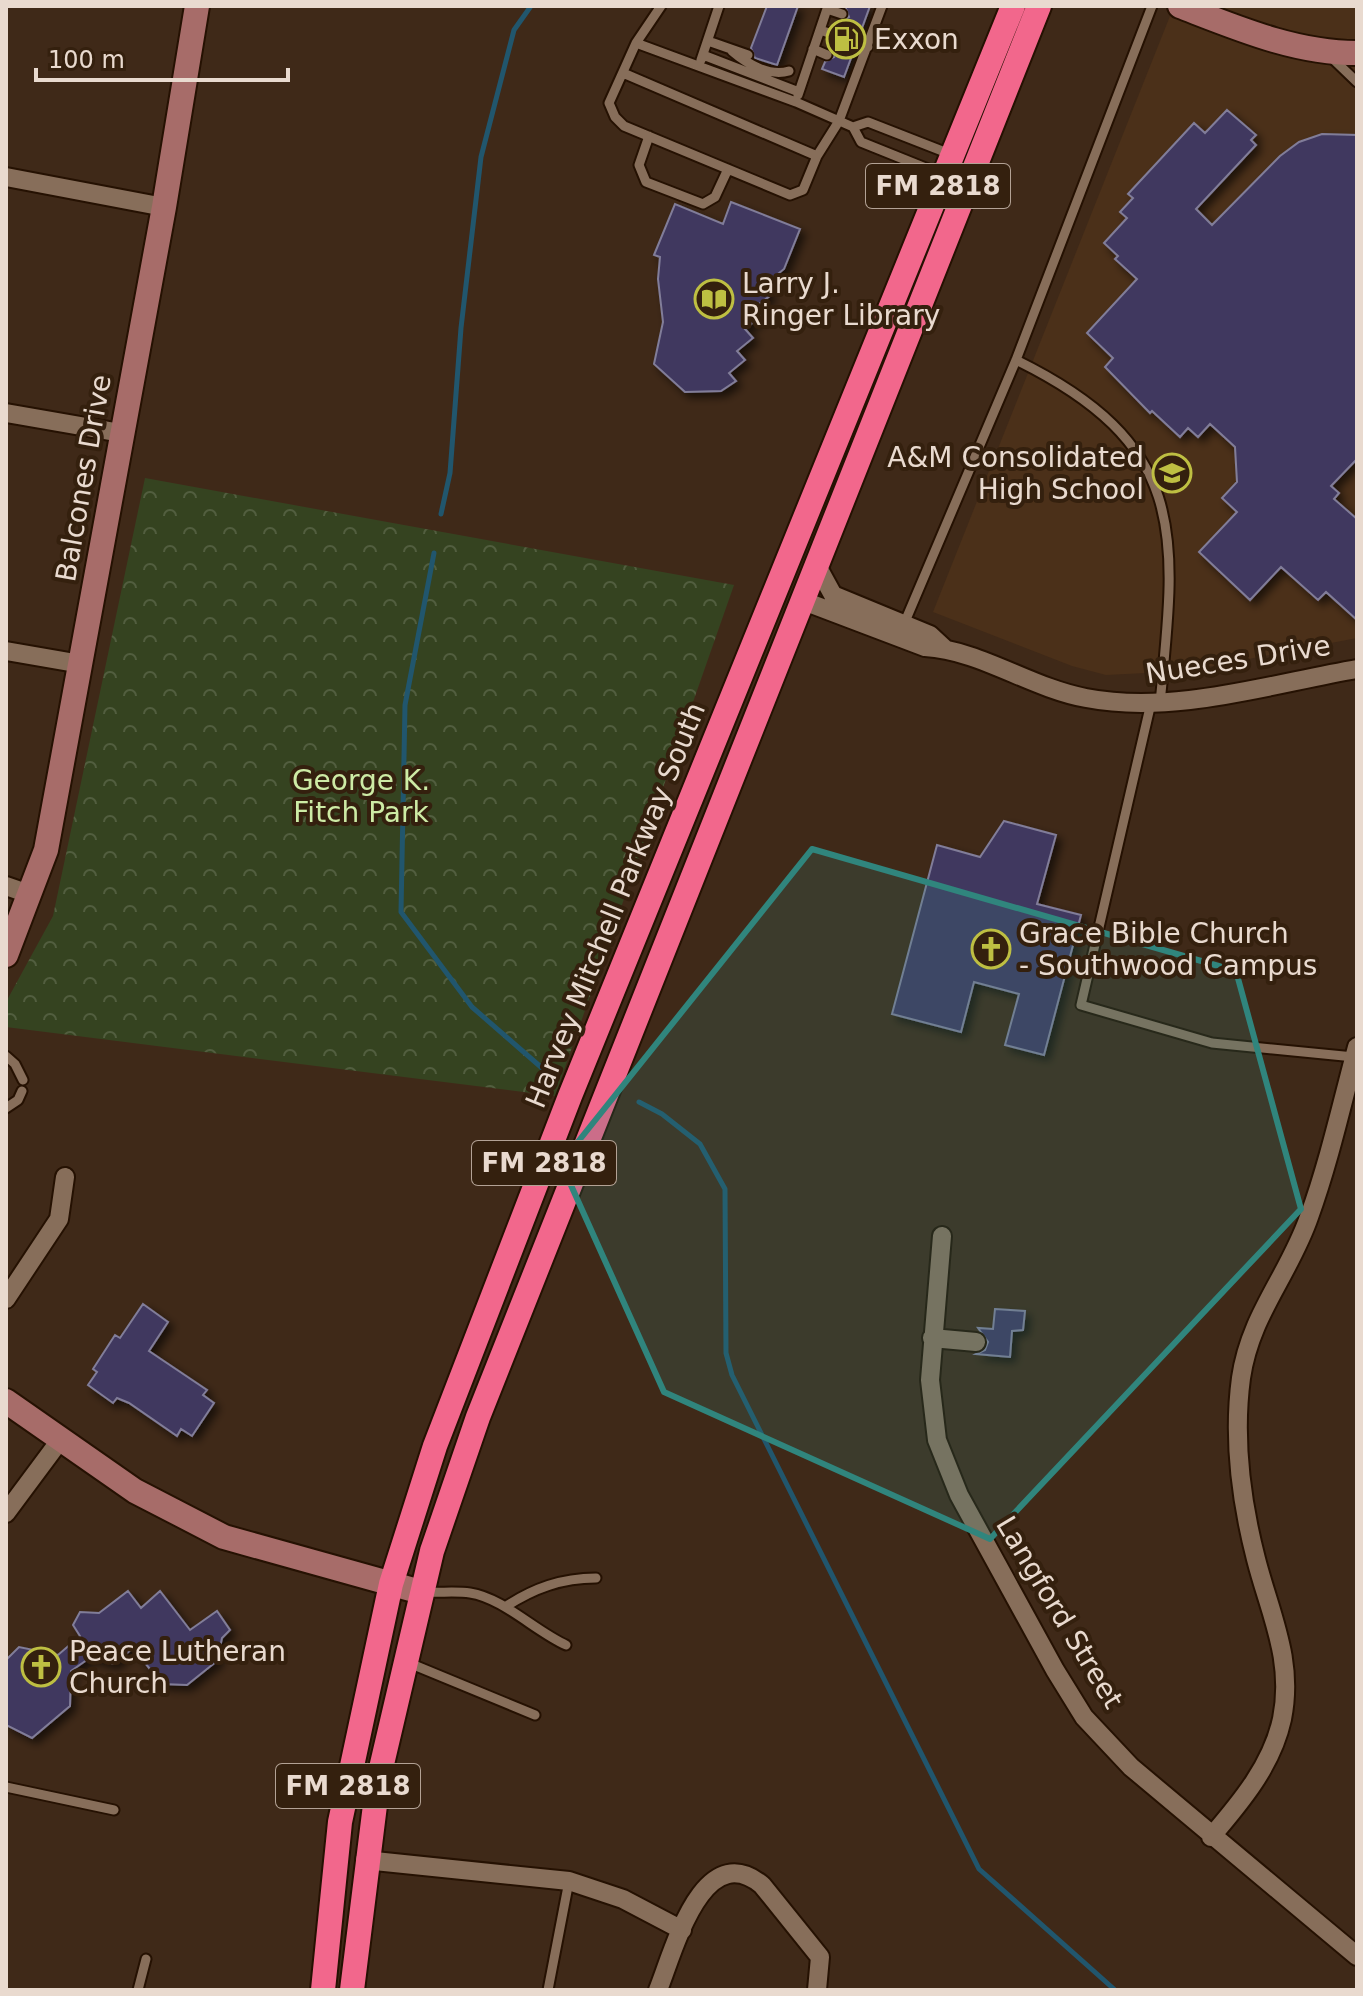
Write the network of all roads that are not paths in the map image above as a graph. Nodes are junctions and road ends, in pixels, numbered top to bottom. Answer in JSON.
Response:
{"nodes":[{"id":1,"x":197,"y":6,"type":"edge"},
{"id":2,"x":661,"y":6,"type":"edge"},
{"id":3,"x":719,"y":6,"type":"edge"},
{"id":4,"x":881,"y":6,"type":"edge"},
{"id":5,"x":992,"y":6,"type":"edge"},
{"id":6,"x":1013,"y":6,"type":"edge"},
{"id":7,"x":1039,"y":6,"type":"edge"},
{"id":8,"x":1060,"y":6,"type":"edge"},
{"id":9,"x":1152,"y":6,"type":"edge"},
{"id":10,"x":1180,"y":6,"type":"edge"},
{"id":11,"x":828,"y":8,"type":"edge"},
{"id":12,"x":842,"y":14,"type":"dead end"},
{"id":13,"x":864,"y":23,"type":"dead end"},
{"id":14,"x":875,"y":27,"type":"junction"},
{"id":15,"x":820,"y":30,"type":"junction"},
{"id":16,"x":835,"y":35,"type":"dead end"},
{"id":17,"x":1026,"y":39,"type":"junction"},
{"id":18,"x":708,"y":41,"type":"junction"},
{"id":19,"x":636,"y":43,"type":"junction"},
{"id":20,"x":857,"y":43,"type":"dead end"},
{"id":21,"x":998,"y":43,"type":"junction"},
{"id":22,"x":868,"y":47,"type":"junction"},
{"id":23,"x":813,"y":49,"type":"junction"},
{"id":24,"x":732,"y":51,"type":"junction"},
{"id":25,"x":1326,"y":51,"type":"junction"},
{"id":26,"x":1357,"y":53,"type":"edge"},
{"id":27,"x":748,"y":55,"type":"dead end"},
{"id":28,"x":827,"y":55,"type":"dead end"},
{"id":29,"x":701,"y":60,"type":"junction"},
{"id":30,"x":849,"y":64,"type":"dead end"},
{"id":31,"x":776,"y":65,"type":"dead end"},
{"id":32,"x":860,"y":68,"type":"junction"},
{"id":33,"x":789,"y":71,"type":"junction"},
{"id":34,"x":623,"y":73,"type":"junction"},
{"id":35,"x":804,"y":77,"type":"junction"},
{"id":36,"x":1357,"y":82,"type":"edge"},
{"id":37,"x":798,"y":97,"type":"junction"},
{"id":38,"x":839,"y":121,"type":"junction"},
{"id":39,"x":853,"y":127,"type":"junction"},
{"id":40,"x":649,"y":136,"type":"junction"},
{"id":41,"x":817,"y":156,"type":"junction"},
{"id":42,"x":947,"y":164,"type":"junction"},
{"id":43,"x":728,"y":169,"type":"junction"},
{"id":44,"x":6,"y":177,"type":"edge"},
{"id":45,"x":164,"y":207,"type":"junction"},
{"id":46,"x":1016,"y":360,"type":"junction"},
{"id":47,"x":6,"y":413,"type":"edge"},
{"id":48,"x":121,"y":433,"type":"junction"},
{"id":49,"x":788,"y":559,"type":"junction"},
{"id":50,"x":816,"y":564,"type":"junction"},
{"id":51,"x":801,"y":600,"type":"junction"},
{"id":52,"x":904,"y":624,"type":"junction"},
{"id":53,"x":944,"y":648,"type":"junction"},
{"id":54,"x":6,"y":651,"type":"edge"},
{"id":55,"x":81,"y":664,"type":"junction"},
{"id":56,"x":1357,"y":669,"type":"edge"},
{"id":57,"x":1155,"y":703,"type":"junction"},
{"id":58,"x":6,"y":886,"type":"edge"},
{"id":59,"x":29,"y":894,"type":"junction"},
{"id":60,"x":6,"y":955,"type":"edge"},
{"id":61,"x":1356,"y":1052,"type":"edge"},
{"id":62,"x":6,"y":1056,"type":"edge"},
{"id":63,"x":6,"y":1108,"type":"edge"},
{"id":64,"x":65,"y":1177,"type":"dead end"},
{"id":65,"x":942,"y":1236,"type":"dead end"},
{"id":66,"x":6,"y":1299,"type":"edge"},
{"id":67,"x":932,"y":1338,"type":"junction"},
{"id":68,"x":976,"y":1342,"type":"dead end"},
{"id":69,"x":6,"y":1401,"type":"edge"},
{"id":70,"x":61,"y":1439,"type":"junction"},
{"id":71,"x":6,"y":1513,"type":"edge"},
{"id":72,"x":596,"y":1578,"type":"dead end"},
{"id":73,"x":391,"y":1584,"type":"junction"},
{"id":74,"x":421,"y":1592,"type":"junction"},
{"id":75,"x":505,"y":1607,"type":"junction"},
{"id":76,"x":566,"y":1645,"type":"dead end"},
{"id":77,"x":405,"y":1661,"type":"junction"},
{"id":78,"x":535,"y":1715,"type":"dead end"},
{"id":79,"x":6,"y":1787,"type":"edge"},
{"id":80,"x":114,"y":1810,"type":"dead end"},
{"id":81,"x":1211,"y":1837,"type":"junction"},
{"id":82,"x":365,"y":1860,"type":"junction"},
{"id":83,"x":569,"y":1881,"type":"junction"},
{"id":84,"x":682,"y":1930,"type":"junction"},
{"id":85,"x":1357,"y":1956,"type":"edge"},
{"id":86,"x":146,"y":1959,"type":"dead end"},
{"id":87,"x":138,"y":1990,"type":"edge"},
{"id":88,"x":323,"y":1990,"type":"edge"},
{"id":89,"x":352,"y":1990,"type":"edge"},
{"id":90,"x":548,"y":1990,"type":"edge"},
{"id":91,"x":658,"y":1990,"type":"edge"},
{"id":92,"x":817,"y":1990,"type":"edge"}],
"edges":[{"from":1,"to":45,"type":"street","name":"Balcones Drive"},
{"from":2,"to":19,"type":"lane"},
{"from":3,"to":18,"type":"lane"},
{"from":4,"to":14,"type":"lane"},
{"from":5,"to":21,"type":"highway"},
{"from":6,"to":21,"type":"highway","name":"Harvey Mitchell Parkway South","number":"FM 2818"},
{"from":7,"to":17,"type":"highway","number":"FM 2818"},
{"from":8,"to":17,"type":"highway"},
{"from":9,"to":46,"type":"lane"},
{"from":10,"to":25,"type":"street"},
{"from":11,"to":12,"type":"lane"},
{"from":11,"to":15,"type":"lane"},
{"from":13,"to":14,"type":"lane"},
{"from":14,"to":22,"type":"lane"},
{"from":15,"to":16,"type":"lane"},
{"from":15,"to":23,"type":"lane"},
{"from":17,"to":50,"type":"highway","number":"FM 2818"},
{"from":18,"to":24,"type":"lane"},
{"from":18,"to":29,"type":"lane"},
{"from":19,"to":29,"type":"lane"},
{"from":19,"to":34,"type":"lane"},
{"from":20,"to":22,"type":"lane"},
{"from":21,"to":42,"type":"highway","name":"Harvey Mitchell Parkway South","number":"FM 2818"},
{"from":22,"to":32,"type":"lane"},
{"from":23,"to":28,"type":"lane"},
{"from":23,"to":35,"type":"lane"},
{"from":24,"to":27,"type":"lane"},
{"from":24,"to":33,"type":"lane"},
{"from":25,"to":26,"type":"street"},
{"from":25,"to":36,"type":"lane"},
{"from":29,"to":37,"type":"lane"},
{"from":30,"to":32,"type":"lane"},
{"from":31,"to":33,"type":"lane"},
{"from":32,"to":38,"type":"lane"},
{"from":33,"to":35,"type":"lane"},
{"from":34,"to":40,"type":"lane"},
{"from":34,"to":41,"type":"lane"},
{"from":35,"to":37,"type":"lane"},
{"from":37,"to":38,"type":"lane"},
{"from":38,"to":39,"type":"lane"},
{"from":38,"to":41,"type":"lane"},
{"from":39,"to":42,"type":"lane"},
{"from":39,"to":42,"type":"lane"},
{"from":40,"to":43,"type":"lane"},
{"from":40,"to":43,"type":"lane"},
{"from":41,"to":43,"type":"lane"},
{"from":42,"to":49,"type":"highway","name":"Harvey Mitchell Parkway South","number":"FM 2818"},
{"from":44,"to":45,"type":"street"},
{"from":45,"to":48,"type":"street","name":"Balcones Drive"},
{"from":46,"to":52,"type":"lane"},
{"from":46,"to":57,"type":"lane"},
{"from":47,"to":48,"type":"street"},
{"from":48,"to":55,"type":"street","name":"Balcones Drive"},
{"from":49,"to":51,"type":"highway"},
{"from":49,"to":73,"type":"highway","name":"Harvey Mitchell Parkway South","number":"FM 2818"},
{"from":50,"to":51,"type":"highway","number":"FM 2818"},
{"from":50,"to":52,"type":"street","name":"Nueces Drive"},
{"from":51,"to":53,"type":"street","name":"Nueces Drive"},
{"from":51,"to":74,"type":"highway","number":"FM 2818"},
{"from":52,"to":53,"type":"street","name":"Nueces Drive"},
{"from":53,"to":57,"type":"street","name":"Nueces Drive"},
{"from":54,"to":55,"type":"street"},
{"from":55,"to":59,"type":"street","name":"Balcones Drive"},
{"from":56,"to":57,"type":"street","name":"Nueces Drive"},
{"from":57,"to":61,"type":"lane"},
{"from":58,"to":59,"type":"street"},
{"from":59,"to":60,"type":"street","name":"Balcones Drive"},
{"from":61,"to":81,"type":"street"},
{"from":62,"to":63,"type":"lane"},
{"from":64,"to":66,"type":"street"},
{"from":65,"to":67,"type":"street","name":"Langford Street"},
{"from":67,"to":68,"type":"street"},
{"from":67,"to":81,"type":"street","name":"Langford Street"},
{"from":69,"to":70,"type":"street"},
{"from":70,"to":71,"type":"street"},
{"from":70,"to":73,"type":"street"},
{"from":72,"to":75,"type":"lane"},
{"from":73,"to":74,"type":"street"},
{"from":73,"to":88,"type":"highway","name":"Harvey Mitchell Parkway South","number":"FM 2818"},
{"from":74,"to":75,"type":"lane"},
{"from":74,"to":77,"type":"highway","number":"FM 2818"},
{"from":75,"to":76,"type":"lane"},
{"from":77,"to":78,"type":"lane"},
{"from":77,"to":82,"type":"highway","number":"FM 2818"},
{"from":79,"to":80,"type":"lane"},
{"from":81,"to":85,"type":"street","name":"Langford Street"},
{"from":82,"to":83,"type":"street"},
{"from":82,"to":89,"type":"highway","number":"FM 2818"},
{"from":83,"to":84,"type":"street"},
{"from":83,"to":90,"type":"lane"},
{"from":84,"to":91,"type":"street"},
{"from":84,"to":92,"type":"street"},
{"from":86,"to":87,"type":"lane"}]}
